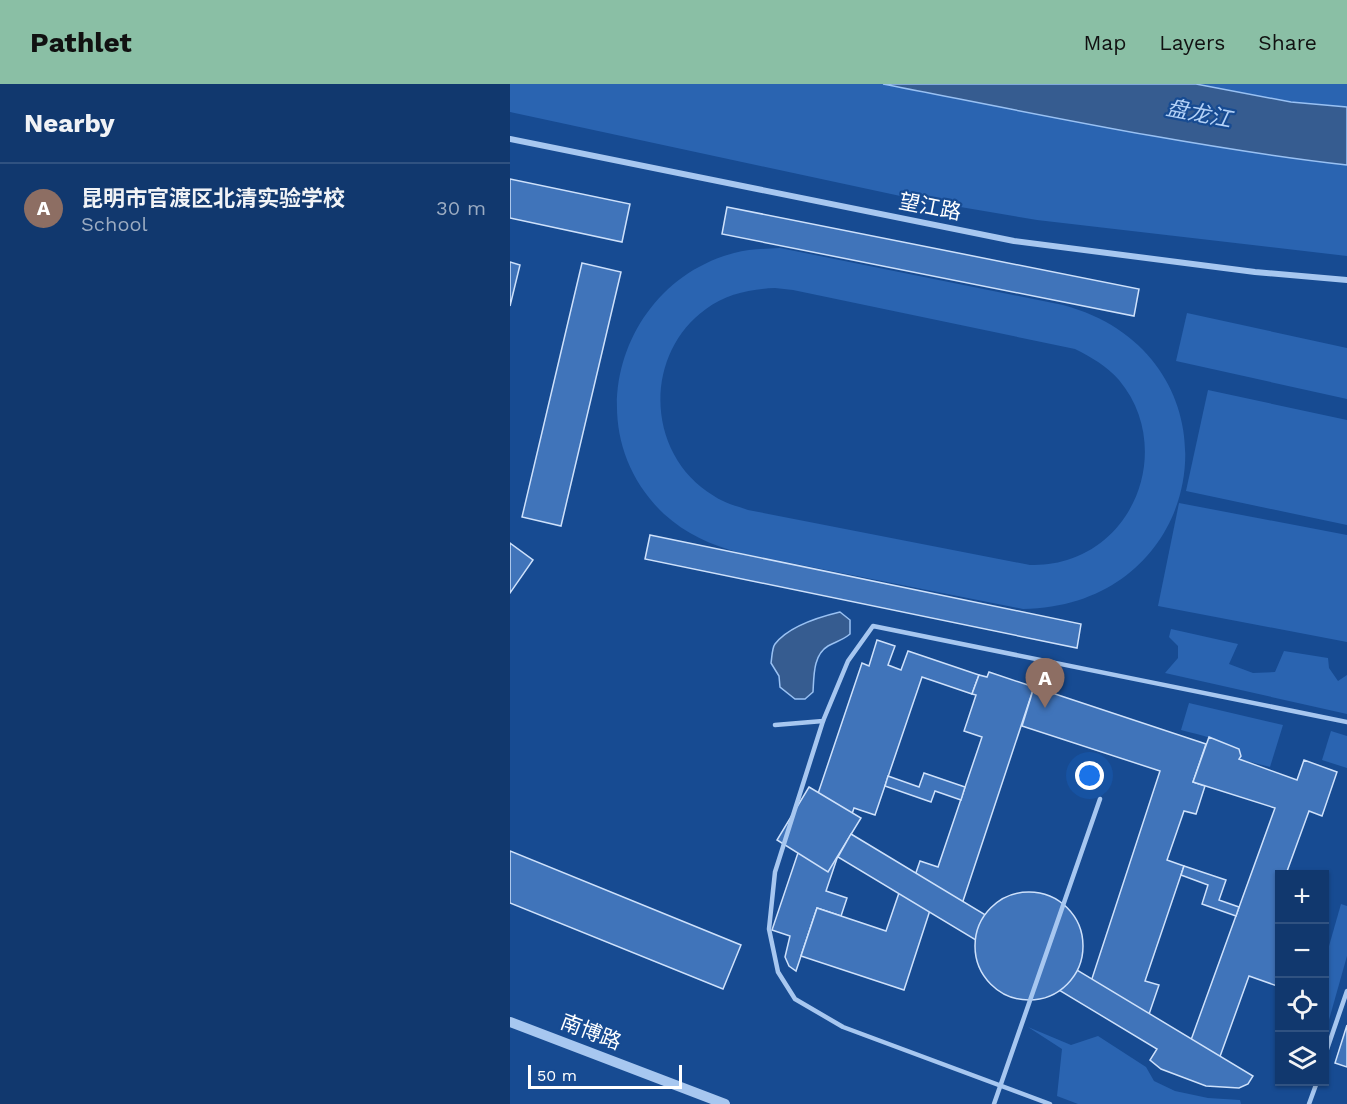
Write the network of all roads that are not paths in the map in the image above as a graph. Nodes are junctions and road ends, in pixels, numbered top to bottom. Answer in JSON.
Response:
{"nodes":[{"id":1,"x":510,"y":139,"type":"edge"},
{"id":2,"x":1347,"y":280,"type":"edge"},
{"id":3,"x":824,"y":721,"type":"junction"},
{"id":4,"x":1347,"y":722,"type":"edge"},
{"id":5,"x":775,"y":725,"type":"dead end"},
{"id":6,"x":1100,"y":800,"type":"dead end"},
{"id":7,"x":1347,"y":991,"type":"edge"},
{"id":8,"x":510,"y":1022,"type":"edge"},
{"id":9,"x":1329,"y":1043,"type":"edge"},
{"id":10,"x":1000,"y":1085,"type":"junction"},
{"id":11,"x":1316,"y":1086,"type":"edge"},
{"id":12,"x":725,"y":1104,"type":"edge"},
{"id":13,"x":994,"y":1104,"type":"edge"},
{"id":14,"x":1050,"y":1104,"type":"edge"},
{"id":15,"x":1309,"y":1104,"type":"edge"}],
"edges":[{"from":1,"to":2,"type":"street","name":"望江路"},
{"from":3,"to":4,"type":"lane"},
{"from":3,"to":5,"type":"lane"},
{"from":3,"to":10,"type":"lane"},
{"from":6,"to":10,"type":"lane"},
{"from":7,"to":9,"type":"lane"},
{"from":8,"to":12,"type":"street","name":"南博路"},
{"from":10,"to":13,"type":"lane"},
{"from":10,"to":14,"type":"lane"},
{"from":11,"to":15,"type":"lane"}]}
